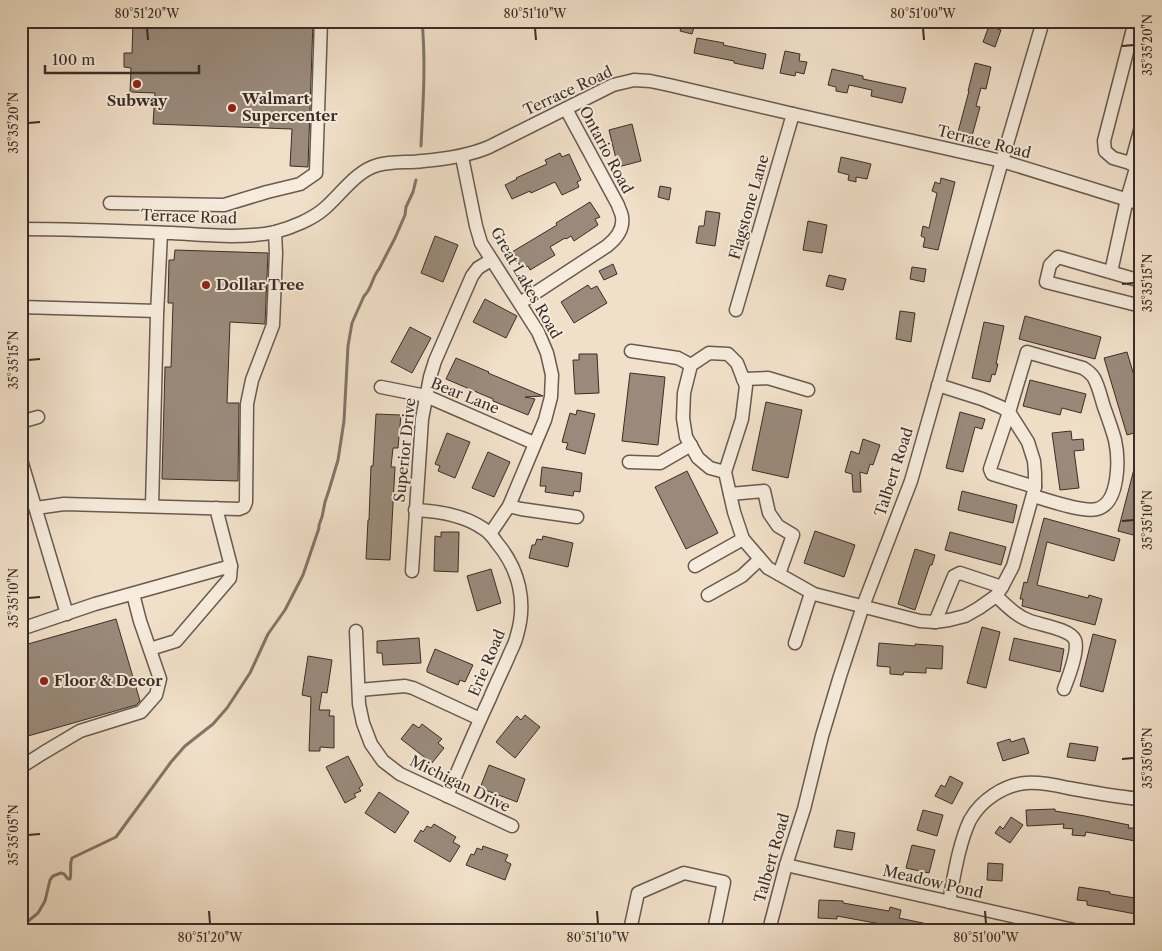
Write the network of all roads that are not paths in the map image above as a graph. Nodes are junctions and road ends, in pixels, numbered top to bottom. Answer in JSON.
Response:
{"nodes":[{"id":1,"x":321,"y":21,"type":"edge"},
{"id":2,"x":1043,"y":21,"type":"edge"},
{"id":3,"x":1135,"y":21,"type":"edge"},
{"id":4,"x":566,"y":109,"type":"junction"},
{"id":5,"x":793,"y":114,"type":"junction"},
{"id":6,"x":1141,"y":127,"type":"edge"},
{"id":7,"x":462,"y":156,"type":"junction"},
{"id":8,"x":1002,"y":161,"type":"junction"},
{"id":9,"x":1136,"y":165,"type":"edge"},
{"id":10,"x":1127,"y":200,"type":"junction"},
{"id":11,"x":110,"y":203,"type":"dead end"},
{"id":12,"x":1141,"y":204,"type":"edge"},
{"id":13,"x":21,"y":228,"type":"edge"},
{"id":14,"x":275,"y":232,"type":"junction"},
{"id":15,"x":161,"y":233,"type":"junction"},
{"id":16,"x":491,"y":260,"type":"junction"},
{"id":17,"x":1111,"y":272,"type":"junction"},
{"id":18,"x":1141,"y":280,"type":"edge"},
{"id":19,"x":520,"y":302,"type":"junction"},
{"id":20,"x":1141,"y":306,"type":"edge"},
{"id":21,"x":21,"y":308,"type":"edge"},
{"id":22,"x":736,"y":310,"type":"dead end"},
{"id":23,"x":157,"y":311,"type":"junction"},
{"id":24,"x":631,"y":351,"type":"dead end"},
{"id":25,"x":691,"y":365,"type":"junction"},
{"id":26,"x":744,"y":379,"type":"junction"},
{"id":27,"x":938,"y":385,"type":"junction"},
{"id":28,"x":381,"y":387,"type":"dead end"},
{"id":29,"x":808,"y":390,"type":"dead end"},
{"id":30,"x":426,"y":396,"type":"junction"},
{"id":31,"x":1009,"y":412,"type":"junction"},
{"id":32,"x":38,"y":417,"type":"dead end"},
{"id":33,"x":21,"y":422,"type":"edge"},
{"id":34,"x":534,"y":443,"type":"junction"},
{"id":35,"x":691,"y":445,"type":"junction"},
{"id":36,"x":21,"y":460,"type":"edge"},
{"id":37,"x":629,"y":462,"type":"dead end"},
{"id":38,"x":725,"y":472,"type":"junction"},
{"id":39,"x":1034,"y":492,"type":"junction"},
{"id":40,"x":730,"y":494,"type":"junction"},
{"id":41,"x":152,"y":506,"type":"junction"},
{"id":42,"x":508,"y":506,"type":"junction"},
{"id":43,"x":36,"y":508,"type":"junction"},
{"id":44,"x":216,"y":508,"type":"junction"},
{"id":45,"x":415,"y":510,"type":"junction"},
{"id":46,"x":577,"y":517,"type":"dead end"},
{"id":47,"x":490,"y":534,"type":"junction"},
{"id":48,"x":743,"y":539,"type":"junction"},
{"id":49,"x":760,"y":560,"type":"junction"},
{"id":50,"x":231,"y":566,"type":"junction"},
{"id":51,"x":695,"y":566,"type":"dead end"},
{"id":52,"x":412,"y":571,"type":"dead end"},
{"id":53,"x":779,"y":574,"type":"junction"},
{"id":54,"x":999,"y":591,"type":"junction"},
{"id":55,"x":811,"y":592,"type":"junction"},
{"id":56,"x":133,"y":594,"type":"junction"},
{"id":57,"x":708,"y":595,"type":"dead end"},
{"id":58,"x":863,"y":606,"type":"junction"},
{"id":59,"x":67,"y":614,"type":"junction"},
{"id":60,"x":935,"y":622,"type":"junction"},
{"id":61,"x":21,"y":629,"type":"edge"},
{"id":62,"x":356,"y":631,"type":"dead end"},
{"id":63,"x":795,"y":643,"type":"dead end"},
{"id":64,"x":150,"y":648,"type":"junction"},
{"id":65,"x":1064,"y":689,"type":"dead end"},
{"id":66,"x":359,"y":690,"type":"junction"},
{"id":67,"x":480,"y":719,"type":"junction"},
{"id":68,"x":21,"y":767,"type":"edge"},
{"id":69,"x":447,"y":796,"type":"junction"},
{"id":70,"x":1141,"y":799,"type":"edge"},
{"id":71,"x":512,"y":826,"type":"dead end"},
{"id":72,"x":786,"y":865,"type":"junction"},
{"id":73,"x":949,"y":902,"type":"junction"},
{"id":74,"x":630,"y":930,"type":"edge"},
{"id":75,"x":714,"y":930,"type":"edge"},
{"id":76,"x":769,"y":930,"type":"edge"},
{"id":77,"x":1074,"y":930,"type":"edge"}],
"edges":[{"from":1,"to":11,"type":"street"},
{"from":2,"to":8,"type":"street","name":"Talbert Road"},
{"from":3,"to":9,"type":"street"},
{"from":4,"to":5,"type":"street","name":"Terrace Road"},
{"from":4,"to":7,"type":"street","name":"Terrace Road"},
{"from":4,"to":19,"type":"street","name":"Ontario Road"},
{"from":5,"to":8,"type":"street","name":"Terrace Road"},
{"from":5,"to":22,"type":"street","name":"Flagstone Lane"},
{"from":6,"to":9,"type":"street"},
{"from":7,"to":14,"type":"street","name":"Terrace Road"},
{"from":7,"to":16,"type":"street","name":"Great Lakes Road"},
{"from":8,"to":10,"type":"street","name":"Terrace Road"},
{"from":8,"to":27,"type":"street","name":"Talbert Road"},
{"from":9,"to":10,"type":"street"},
{"from":10,"to":12,"type":"street","name":"Terrace Road"},
{"from":10,"to":17,"type":"street"},
{"from":13,"to":15,"type":"street","name":"Terrace Road"},
{"from":14,"to":15,"type":"street","name":"Terrace Road"},
{"from":14,"to":44,"type":"street"},
{"from":15,"to":23,"type":"street"},
{"from":16,"to":19,"type":"street","name":"Great Lakes Road"},
{"from":16,"to":30,"type":"street","name":"Superior Drive"},
{"from":17,"to":18,"type":"street"},
{"from":17,"to":20,"type":"street"},
{"from":19,"to":34,"type":"street","name":"Great Lakes Road"},
{"from":21,"to":23,"type":"street"},
{"from":23,"to":41,"type":"street"},
{"from":24,"to":25,"type":"street"},
{"from":25,"to":26,"type":"street"},
{"from":25,"to":35,"type":"street"},
{"from":26,"to":29,"type":"street"},
{"from":26,"to":38,"type":"street"},
{"from":27,"to":31,"type":"street"},
{"from":27,"to":58,"type":"street","name":"Talbert Road"},
{"from":28,"to":30,"type":"street","name":"Bear Lane"},
{"from":30,"to":34,"type":"street","name":"Bear Lane"},
{"from":30,"to":45,"type":"street","name":"Superior Drive"},
{"from":31,"to":39,"type":"street"},
{"from":31,"to":39,"type":"street"},
{"from":31,"to":39,"type":"street"},
{"from":32,"to":33,"type":"street"},
{"from":34,"to":42,"type":"street","name":"Great Lakes Road"},
{"from":35,"to":37,"type":"street"},
{"from":35,"to":38,"type":"street"},
{"from":36,"to":43,"type":"street"},
{"from":38,"to":40,"type":"street"},
{"from":39,"to":54,"type":"street"},
{"from":40,"to":48,"type":"street"},
{"from":40,"to":53,"type":"street"},
{"from":41,"to":43,"type":"street"},
{"from":41,"to":44,"type":"street"},
{"from":42,"to":46,"type":"street"},
{"from":42,"to":47,"type":"street","name":"Great Lakes Road"},
{"from":43,"to":59,"type":"street"},
{"from":44,"to":50,"type":"street"},
{"from":45,"to":47,"type":"street","name":"Erie Road"},
{"from":45,"to":52,"type":"street","name":"Superior Drive"},
{"from":47,"to":67,"type":"street","name":"Erie Road"},
{"from":48,"to":49,"type":"street"},
{"from":48,"to":51,"type":"street"},
{"from":49,"to":53,"type":"street"},
{"from":49,"to":57,"type":"street"},
{"from":50,"to":56,"type":"street"},
{"from":50,"to":64,"type":"street"},
{"from":53,"to":55,"type":"street"},
{"from":54,"to":60,"type":"street"},
{"from":54,"to":60,"type":"street"},
{"from":54,"to":65,"type":"street"},
{"from":55,"to":58,"type":"street"},
{"from":55,"to":63,"type":"street"},
{"from":56,"to":59,"type":"street"},
{"from":56,"to":64,"type":"street"},
{"from":58,"to":60,"type":"street"},
{"from":58,"to":72,"type":"street","name":"Talbert Road"},
{"from":59,"to":61,"type":"street"},
{"from":62,"to":66,"type":"street","name":"Michigan Drive"},
{"from":64,"to":68,"type":"street"},
{"from":66,"to":67,"type":"street"},
{"from":66,"to":69,"type":"street","name":"Michigan Drive"},
{"from":67,"to":69,"type":"street","name":"Erie Road"},
{"from":69,"to":71,"type":"street","name":"Michigan Drive"},
{"from":70,"to":73,"type":"street"},
{"from":72,"to":73,"type":"street","name":"Meadow Pond"},
{"from":72,"to":76,"type":"street","name":"Talbert Road"},
{"from":73,"to":77,"type":"street","name":"Meadow Pond"},
{"from":74,"to":75,"type":"street"}]}
